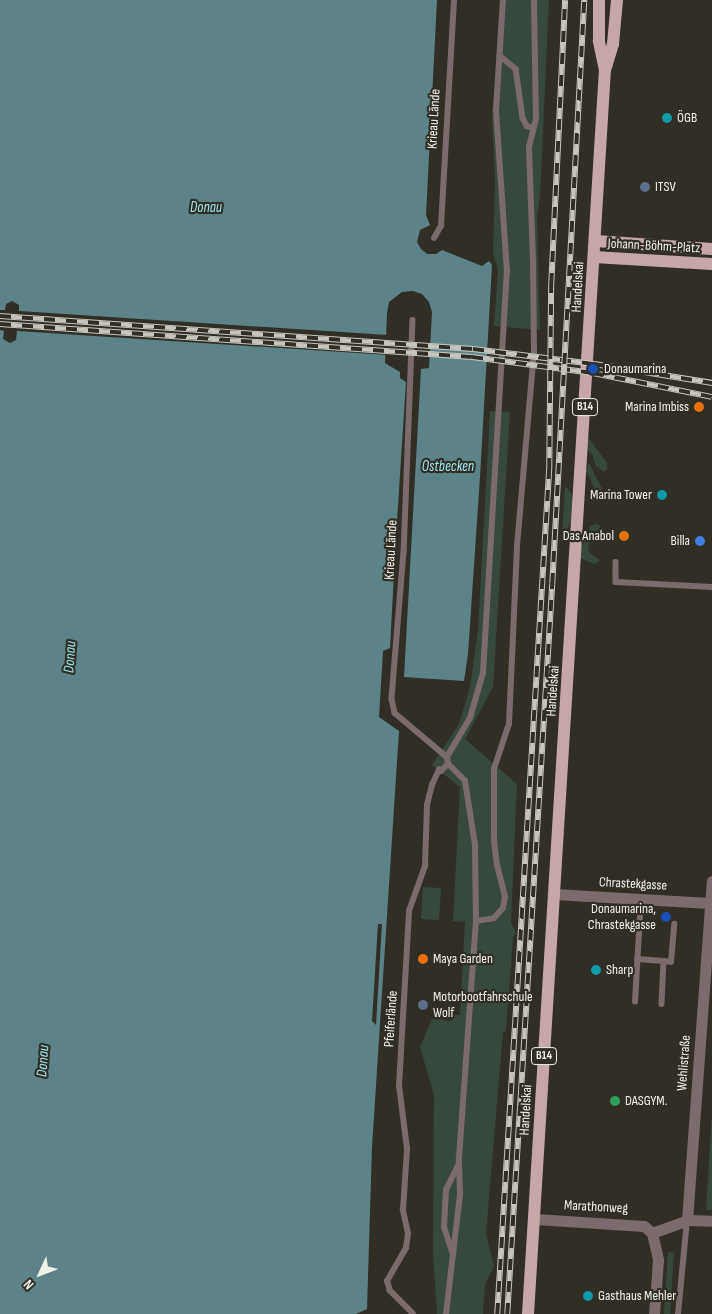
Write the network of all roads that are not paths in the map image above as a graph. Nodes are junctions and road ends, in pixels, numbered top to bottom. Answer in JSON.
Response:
{"nodes":[{"id":1,"x":454,"y":0,"type":"edge"},
{"id":2,"x":503,"y":0,"type":"edge"},
{"id":3,"x":534,"y":0,"type":"edge"},
{"id":4,"x":599,"y":0,"type":"edge"},
{"id":5,"x":617,"y":0,"type":"edge"},
{"id":6,"x":500,"y":56,"type":"junction"},
{"id":7,"x":605,"y":70,"type":"junction"},
{"id":8,"x":533,"y":128,"type":"junction"},
{"id":9,"x":434,"y":238,"type":"dead end"},
{"id":10,"x":595,"y":241,"type":"junction"},
{"id":11,"x":712,"y":248,"type":"edge"},
{"id":12,"x":594,"y":257,"type":"junction"},
{"id":13,"x":712,"y":264,"type":"edge"},
{"id":14,"x":413,"y":320,"type":"dead end"},
{"id":15,"x":616,"y":562,"type":"dead end"},
{"id":16,"x":712,"y":587,"type":"edge"},
{"id":17,"x":447,"y":757,"type":"junction"},
{"id":18,"x":448,"y":764,"type":"junction"},
{"id":19,"x":712,"y":882,"type":"edge"},
{"id":20,"x":554,"y":894,"type":"junction"},
{"id":21,"x":641,"y":899,"type":"junction"},
{"id":22,"x":710,"y":903,"type":"junction"},
{"id":23,"x":476,"y":921,"type":"junction"},
{"id":24,"x":674,"y":924,"type":"dead end"},
{"id":25,"x":637,"y":959,"type":"junction"},
{"id":26,"x":664,"y":961,"type":"junction"},
{"id":27,"x":635,"y":1002,"type":"dead end"},
{"id":28,"x":662,"y":1004,"type":"dead end"},
{"id":29,"x":459,"y":1163,"type":"junction"},
{"id":30,"x":535,"y":1218,"type":"junction"},
{"id":31,"x":687,"y":1220,"type":"junction"},
{"id":32,"x":712,"y":1221,"type":"edge"},
{"id":33,"x":652,"y":1233,"type":"junction"},
{"id":34,"x":452,"y":1255,"type":"junction"},
{"id":35,"x":413,"y":1314,"type":"edge"},
{"id":36,"x":446,"y":1314,"type":"edge"},
{"id":37,"x":528,"y":1314,"type":"edge"},
{"id":38,"x":654,"y":1314,"type":"edge"},
{"id":39,"x":678,"y":1314,"type":"edge"}],
"edges":[{"from":1,"to":9,"type":"lane","name":"Krieau Lände"},
{"from":2,"to":6,"type":"lane"},
{"from":3,"to":8,"type":"lane"},
{"from":4,"to":7,"type":"main road","name":"Handelskai","number":"B14"},
{"from":5,"to":7,"type":"main road","name":"Handelskai","number":"B14"},
{"from":6,"to":8,"type":"lane"},
{"from":6,"to":17,"type":"lane"},
{"from":7,"to":10,"type":"main road","name":"Handelskai","number":"B14"},
{"from":8,"to":23,"type":"lane"},
{"from":10,"to":11,"type":"main road","name":"Johann-Böhm-Platz"},
{"from":10,"to":12,"type":"main road","name":"Handelskai","number":"B14"},
{"from":12,"to":13,"type":"main road","name":"Johann-Böhm-Platz"},
{"from":12,"to":20,"type":"main road","name":"Handelskai","number":"B14"},
{"from":14,"to":17,"type":"lane","name":"Krieau Lände"},
{"from":15,"to":16,"type":"lane"},
{"from":17,"to":18,"type":"lane"},
{"from":18,"to":23,"type":"lane"},
{"from":18,"to":35,"type":"lane","name":"Pfeiferlände"},
{"from":19,"to":22,"type":"street","name":"Wehlistraße"},
{"from":20,"to":21,"type":"street","name":"Chrastekgasse"},
{"from":20,"to":30,"type":"main road","name":"Handelskai","number":"B14"},
{"from":21,"to":22,"type":"street","name":"Chrastekgasse"},
{"from":21,"to":25,"type":"lane"},
{"from":22,"to":31,"type":"street","name":"Wehlistraße"},
{"from":23,"to":29,"type":"lane"},
{"from":24,"to":26,"type":"lane"},
{"from":25,"to":26,"type":"lane"},
{"from":25,"to":27,"type":"lane"},
{"from":26,"to":28,"type":"lane"},
{"from":29,"to":34,"type":"lane"},
{"from":29,"to":34,"type":"lane"},
{"from":30,"to":33,"type":"street","name":"Marathonweg"},
{"from":30,"to":37,"type":"main road","name":"Handelskai","number":"B14"},
{"from":31,"to":32,"type":"street"},
{"from":31,"to":33,"type":"street"},
{"from":31,"to":39,"type":"lane"},
{"from":33,"to":38,"type":"street"},
{"from":34,"to":36,"type":"lane"}]}
